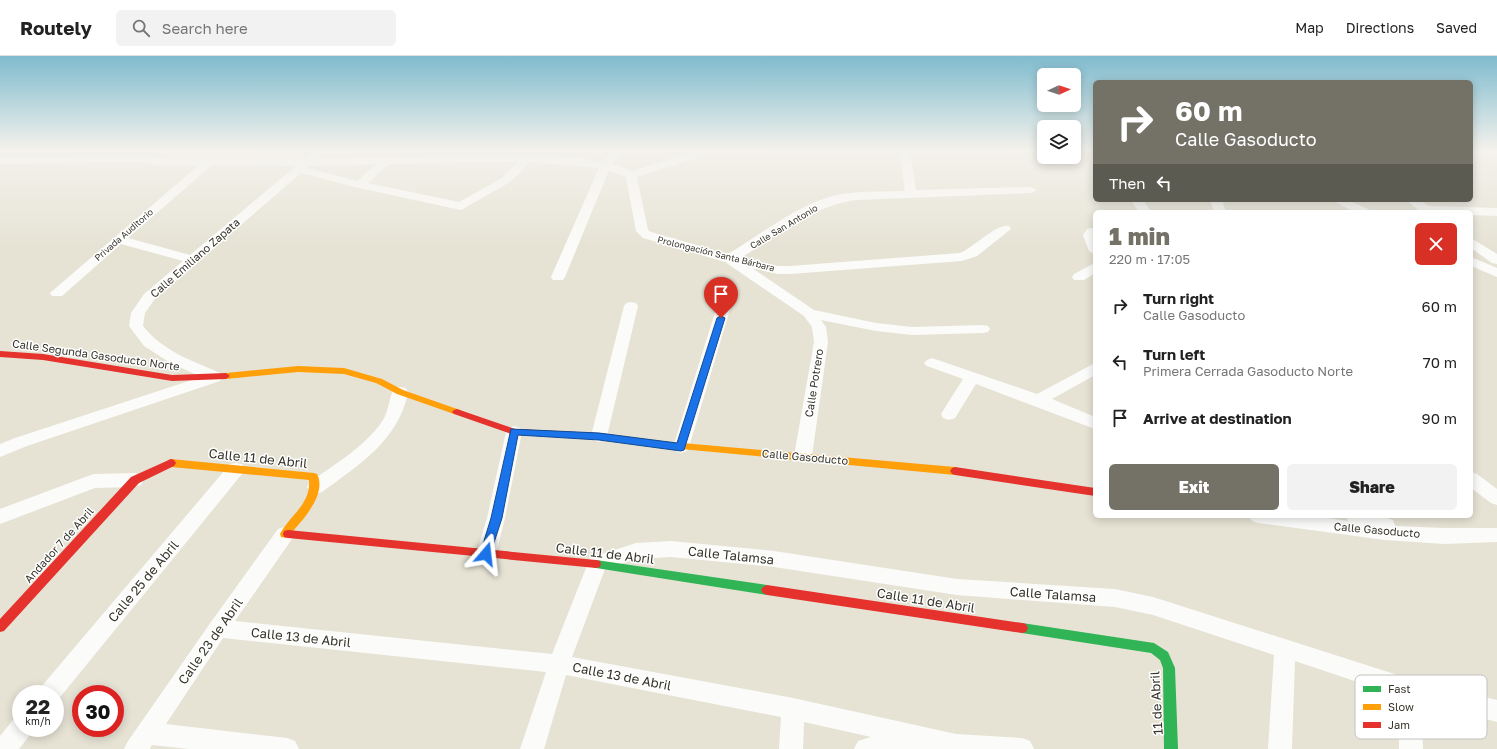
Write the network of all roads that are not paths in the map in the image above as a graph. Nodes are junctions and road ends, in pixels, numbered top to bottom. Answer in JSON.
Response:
{"nodes":[{"id":1,"x":185,"y":183,"type":"edge"},
{"id":2,"x":282,"y":183,"type":"edge"},
{"id":3,"x":354,"y":183,"type":"edge"},
{"id":4,"x":500,"y":183,"type":"edge"},
{"id":5,"x":598,"y":183,"type":"edge"},
{"id":6,"x":632,"y":183,"type":"edge"},
{"id":7,"x":909,"y":183,"type":"edge"},
{"id":8,"x":359,"y":185,"type":"joint"},
{"id":9,"x":1031,"y":190,"type":"dead end"},
{"id":10,"x":911,"y":194,"type":"junction"},
{"id":11,"x":1342,"y":202,"type":"edge"},
{"id":12,"x":1415,"y":202,"type":"edge"},
{"id":13,"x":1360,"y":210,"type":"edge"},
{"id":14,"x":1427,"y":210,"type":"edge"},
{"id":15,"x":1473,"y":211,"type":"edge"},
{"id":16,"x":1497,"y":212,"type":"edge"},
{"id":17,"x":1005,"y":229,"type":"dead end"},
{"id":18,"x":1093,"y":232,"type":"edge"},
{"id":19,"x":120,"y":240,"type":"junction"},
{"id":20,"x":1473,"y":243,"type":"edge"},
{"id":21,"x":1093,"y":246,"type":"edge"},
{"id":22,"x":730,"y":259,"type":"junction"},
{"id":23,"x":192,"y":260,"type":"junction"},
{"id":24,"x":1497,"y":260,"type":"edge"},
{"id":25,"x":1473,"y":262,"type":"edge"},
{"id":26,"x":1093,"y":268,"type":"edge"},
{"id":27,"x":1497,"y":273,"type":"edge"},
{"id":28,"x":558,"y":277,"type":"dead end"},
{"id":29,"x":1079,"y":277,"type":"dead end"},
{"id":30,"x":57,"y":293,"type":"dead end"},
{"id":31,"x":631,"y":306,"type":"dead end"},
{"id":32,"x":724,"y":306,"type":"dead end"},
{"id":33,"x":809,"y":313,"type":"junction"},
{"id":34,"x":983,"y":329,"type":"dead end"},
{"id":35,"x":0,"y":354,"type":"edge"},
{"id":36,"x":932,"y":363,"type":"dead end"},
{"id":37,"x":1093,"y":369,"type":"edge"},
{"id":38,"x":215,"y":377,"type":"junction"},
{"id":39,"x":972,"y":378,"type":"junction"},
{"id":40,"x":400,"y":392,"type":"junction"},
{"id":41,"x":1038,"y":400,"type":"junction"},
{"id":42,"x":950,"y":414,"type":"dead end"},
{"id":43,"x":1093,"y":422,"type":"edge"},
{"id":44,"x":514,"y":432,"type":"junction"},
{"id":45,"x":599,"y":436,"type":"junction"},
{"id":46,"x":681,"y":447,"type":"junction"},
{"id":47,"x":0,"y":451,"type":"edge"},
{"id":48,"x":802,"y":456,"type":"junction"},
{"id":49,"x":236,"y":469,"type":"junction"},
{"id":50,"x":135,"y":480,"type":"junction"},
{"id":51,"x":1473,"y":480,"type":"edge"},
{"id":52,"x":316,"y":487,"type":"junction"},
{"id":53,"x":1093,"y":492,"type":"edge"},
{"id":54,"x":1497,"y":498,"type":"edge"},
{"id":55,"x":0,"y":517,"type":"edge"},
{"id":56,"x":1272,"y":518,"type":"edge"},
{"id":57,"x":1362,"y":518,"type":"edge"},
{"id":58,"x":285,"y":534,"type":"junction"},
{"id":59,"x":1416,"y":534,"type":"junction"},
{"id":60,"x":1497,"y":535,"type":"edge"},
{"id":61,"x":486,"y":554,"type":"junction"},
{"id":62,"x":597,"y":564,"type":"junction"},
{"id":63,"x":0,"y":627,"type":"edge"},
{"id":64,"x":218,"y":628,"type":"junction"},
{"id":65,"x":1285,"y":650,"type":"junction"},
{"id":66,"x":1164,"y":656,"type":"joint"},
{"id":67,"x":559,"y":664,"type":"junction"},
{"id":68,"x":1365,"y":675,"type":"edge"},
{"id":69,"x":56,"y":685,"type":"edge"},
{"id":70,"x":1487,"y":708,"type":"edge"},
{"id":71,"x":793,"y":709,"type":"junction"},
{"id":72,"x":1497,"y":711,"type":"edge"},
{"id":73,"x":14,"y":737,"type":"edge"},
{"id":74,"x":1411,"y":739,"type":"edge"},
{"id":75,"x":141,"y":741,"type":"edge"},
{"id":76,"x":956,"y":745,"type":"junction"},
{"id":77,"x":4,"y":749,"type":"edge"},
{"id":78,"x":287,"y":749,"type":"edge"},
{"id":79,"x":532,"y":749,"type":"edge"},
{"id":80,"x":791,"y":749,"type":"edge"},
{"id":81,"x":866,"y":749,"type":"edge"},
{"id":82,"x":1022,"y":749,"type":"edge"},
{"id":83,"x":1171,"y":749,"type":"edge"},
{"id":84,"x":1280,"y":749,"type":"edge"},
{"id":85,"x":1411,"y":749,"type":"edge"}],
"edges":[{"from":1,"to":19,"type":"street","name":"Privada Auditorio"},
{"from":2,"to":23,"type":"street","name":"Calle Emiliano Zapata"},
{"from":3,"to":8,"type":"street"},
{"from":4,"to":8,"type":"street"},
{"from":5,"to":28,"type":"street"},
{"from":6,"to":22,"type":"street","name":"Prolongación Santa Bárbara"},
{"from":7,"to":10,"type":"street"},
{"from":9,"to":10,"type":"street","name":"Calle San Antonio"},
{"from":10,"to":22,"type":"street","name":"Calle San Antonio"},
{"from":11,"to":13,"type":"street"},
{"from":12,"to":14,"type":"street"},
{"from":15,"to":16,"type":"street"},
{"from":17,"to":22,"type":"street","name":"Prolongación Santa Bárbara"},
{"from":18,"to":21,"type":"street"},
{"from":19,"to":23,"type":"street"},
{"from":19,"to":30,"type":"street","name":"Privada Auditorio"},
{"from":20,"to":24,"type":"street"},
{"from":22,"to":33,"type":"street","name":"Calle Potrero"},
{"from":23,"to":38,"type":"street","name":"Calle Emiliano Zapata"},
{"from":25,"to":27,"type":"street"},
{"from":26,"to":29,"type":"street"},
{"from":31,"to":45,"type":"street"},
{"from":32,"to":46,"type":"street"},
{"from":33,"to":34,"type":"street"},
{"from":33,"to":48,"type":"street","name":"Calle Potrero"},
{"from":35,"to":38,"type":"street","name":"Calle Segunda Gasoducto Norte"},
{"from":36,"to":39,"type":"street"},
{"from":37,"to":41,"type":"street"},
{"from":38,"to":40,"type":"street","name":"Calle Segunda Gasoducto Norte"},
{"from":38,"to":47,"type":"street"},
{"from":39,"to":41,"type":"street"},
{"from":39,"to":42,"type":"street"},
{"from":40,"to":44,"type":"street","name":"Calle Segunda Gasoducto Norte"},
{"from":40,"to":52,"type":"street"},
{"from":41,"to":43,"type":"street"},
{"from":44,"to":45,"type":"street","name":"Calle Gasoducto"},
{"from":44,"to":61,"type":"street"},
{"from":45,"to":46,"type":"street","name":"Calle Gasoducto"},
{"from":46,"to":48,"type":"street","name":"Calle Gasoducto"},
{"from":48,"to":53,"type":"street","name":"Calle Gasoducto"},
{"from":49,"to":50,"type":"street","name":"Calle 11 de Abril"},
{"from":49,"to":52,"type":"street","name":"Calle 11 de Abril"},
{"from":49,"to":69,"type":"street","name":"Calle 25 de Abril"},
{"from":50,"to":55,"type":"street"},
{"from":50,"to":63,"type":"street","name":"Andador 7 de Abril"},
{"from":51,"to":54,"type":"street"},
{"from":52,"to":58,"type":"street"},
{"from":56,"to":59,"type":"street","name":"Calle Gasoducto"},
{"from":57,"to":59,"type":"street"},
{"from":58,"to":61,"type":"street","name":"Calle 11 de Abril"},
{"from":58,"to":64,"type":"street","name":"Calle 23 de Abril"},
{"from":59,"to":60,"type":"street","name":"Calle Gasoducto"},
{"from":61,"to":62,"type":"street","name":"Calle 11 de Abril"},
{"from":62,"to":65,"type":"street","name":"Calle Talamsa"},
{"from":62,"to":66,"type":"street","name":"Calle 11 de Abril"},
{"from":62,"to":67,"type":"street"},
{"from":64,"to":67,"type":"street","name":"Calle 13 de Abril"},
{"from":64,"to":75,"type":"street","name":"Calle 23 de Abril"},
{"from":65,"to":68,"type":"street","name":"Calle Talamsa"},
{"from":65,"to":84,"type":"street"},
{"from":66,"to":83,"type":"street","name":"11 de Abril"},
{"from":67,"to":71,"type":"street","name":"Calle 13 de Abril"},
{"from":67,"to":79,"type":"street"},
{"from":70,"to":72,"type":"street","name":"Calle Talamsa"},
{"from":71,"to":76,"type":"street","name":"Calle 13 de Abril"},
{"from":71,"to":80,"type":"street"},
{"from":73,"to":77,"type":"street"},
{"from":74,"to":85,"type":"street"},
{"from":75,"to":78,"type":"street"},
{"from":76,"to":81,"type":"street"},
{"from":76,"to":82,"type":"street","name":"Calle 13 de Abril"}]}
